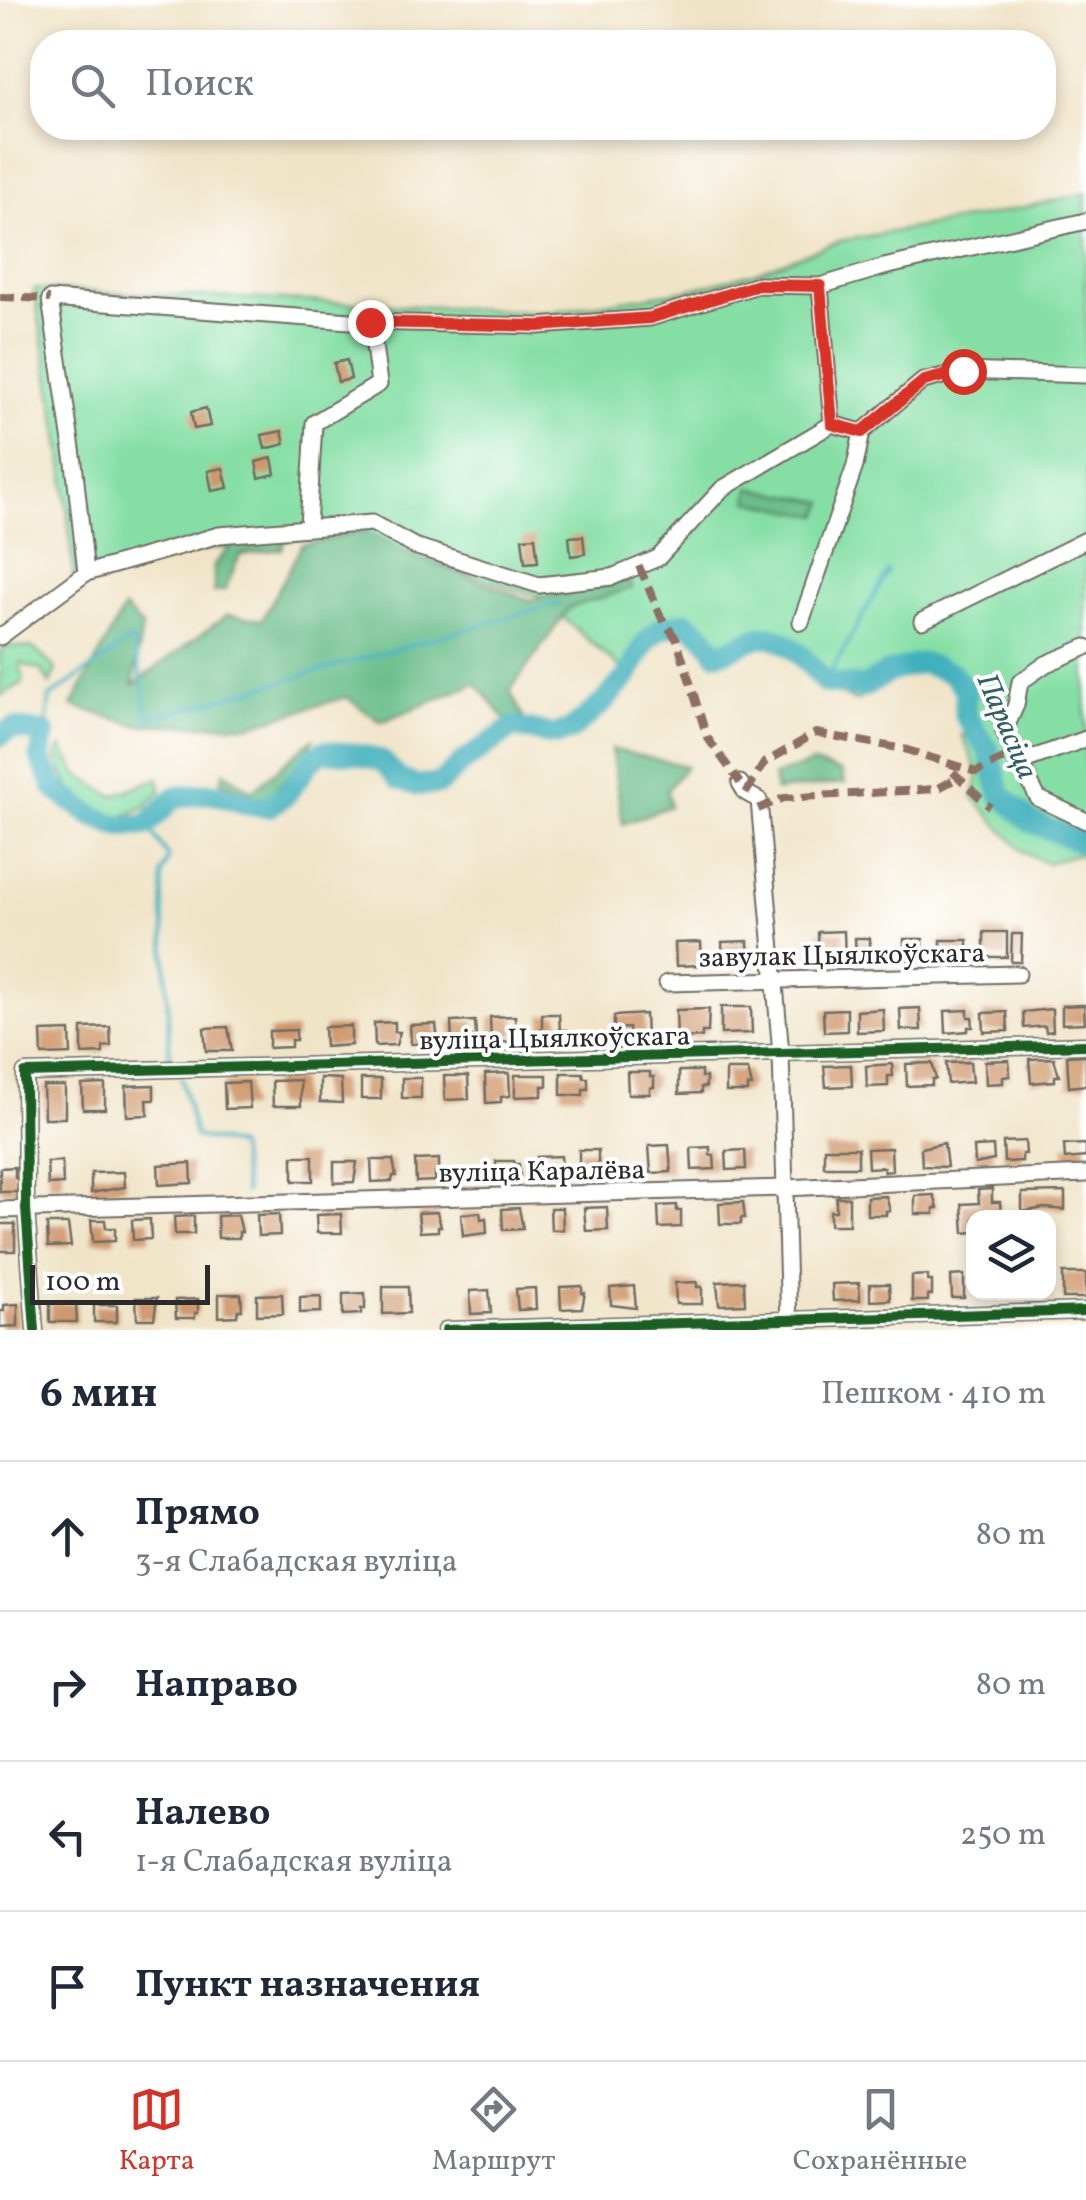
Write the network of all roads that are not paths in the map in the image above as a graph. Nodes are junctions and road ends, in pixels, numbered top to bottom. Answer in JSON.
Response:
{"nodes":[{"id":1,"x":1086,"y":221,"type":"edge"},
{"id":2,"x":820,"y":286,"type":"junction"},
{"id":3,"x":370,"y":322,"type":"junction"},
{"id":4,"x":1086,"y":375,"type":"edge"},
{"id":5,"x":832,"y":424,"type":"junction"},
{"id":6,"x":862,"y":432,"type":"junction"},
{"id":7,"x":308,"y":528,"type":"junction"},
{"id":8,"x":1086,"y":540,"type":"edge"},
{"id":9,"x":86,"y":573,"type":"junction"},
{"id":10,"x":922,"y":621,"type":"dead end"},
{"id":11,"x":801,"y":622,"type":"dead end"},
{"id":12,"x":0,"y":637,"type":"edge"},
{"id":13,"x":1086,"y":646,"type":"edge"},
{"id":14,"x":1086,"y":739,"type":"edge"},
{"id":15,"x":1018,"y":763,"type":"junction"},
{"id":16,"x":740,"y":783,"type":"dead end"},
{"id":17,"x":1086,"y":821,"type":"edge"},
{"id":18,"x":1018,"y":974,"type":"dead end"},
{"id":19,"x":776,"y":982,"type":"junction"},
{"id":20,"x":668,"y":983,"type":"dead end"},
{"id":21,"x":1086,"y":1045,"type":"edge"},
{"id":22,"x":781,"y":1054,"type":"junction"},
{"id":23,"x":1086,"y":1174,"type":"edge"},
{"id":24,"x":785,"y":1188,"type":"junction"},
{"id":25,"x":26,"y":1208,"type":"junction"},
{"id":26,"x":0,"y":1210,"type":"edge"},
{"id":27,"x":1086,"y":1311,"type":"edge"},
{"id":28,"x":789,"y":1325,"type":"edge"},
{"id":29,"x":35,"y":1330,"type":"edge"},
{"id":30,"x":446,"y":1330,"type":"edge"}],
"edges":[{"from":1,"to":2,"type":"street"},
{"from":2,"to":3,"type":"street"},
{"from":2,"to":5,"type":"street"},
{"from":3,"to":7,"type":"street"},
{"from":3,"to":9,"type":"street"},
{"from":4,"to":6,"type":"street"},
{"from":5,"to":6,"type":"street"},
{"from":5,"to":7,"type":"street"},
{"from":6,"to":11,"type":"street"},
{"from":7,"to":9,"type":"street"},
{"from":8,"to":10,"type":"street"},
{"from":9,"to":12,"type":"street"},
{"from":13,"to":15,"type":"street"},
{"from":14,"to":15,"type":"street"},
{"from":15,"to":17,"type":"street"},
{"from":16,"to":19,"type":"street"},
{"from":18,"to":19,"type":"street","name":"завулак Цыялкоўскага"},
{"from":19,"to":20,"type":"street","name":"завулак Цыялкоўскага"},
{"from":19,"to":22,"type":"street"},
{"from":21,"to":22,"type":"street","name":"вуліца Цыялкоўскага"},
{"from":22,"to":24,"type":"street"},
{"from":22,"to":25,"type":"street","name":"вуліца Цыялкоўскага"},
{"from":23,"to":24,"type":"street","name":"вуліца Каралёва"},
{"from":24,"to":25,"type":"street","name":"вуліца Каралёва"},
{"from":24,"to":28,"type":"street"},
{"from":25,"to":26,"type":"street","name":"вуліца Каралёва"},
{"from":25,"to":29,"type":"street"},
{"from":27,"to":28,"type":"street"},
{"from":28,"to":30,"type":"street"}]}
